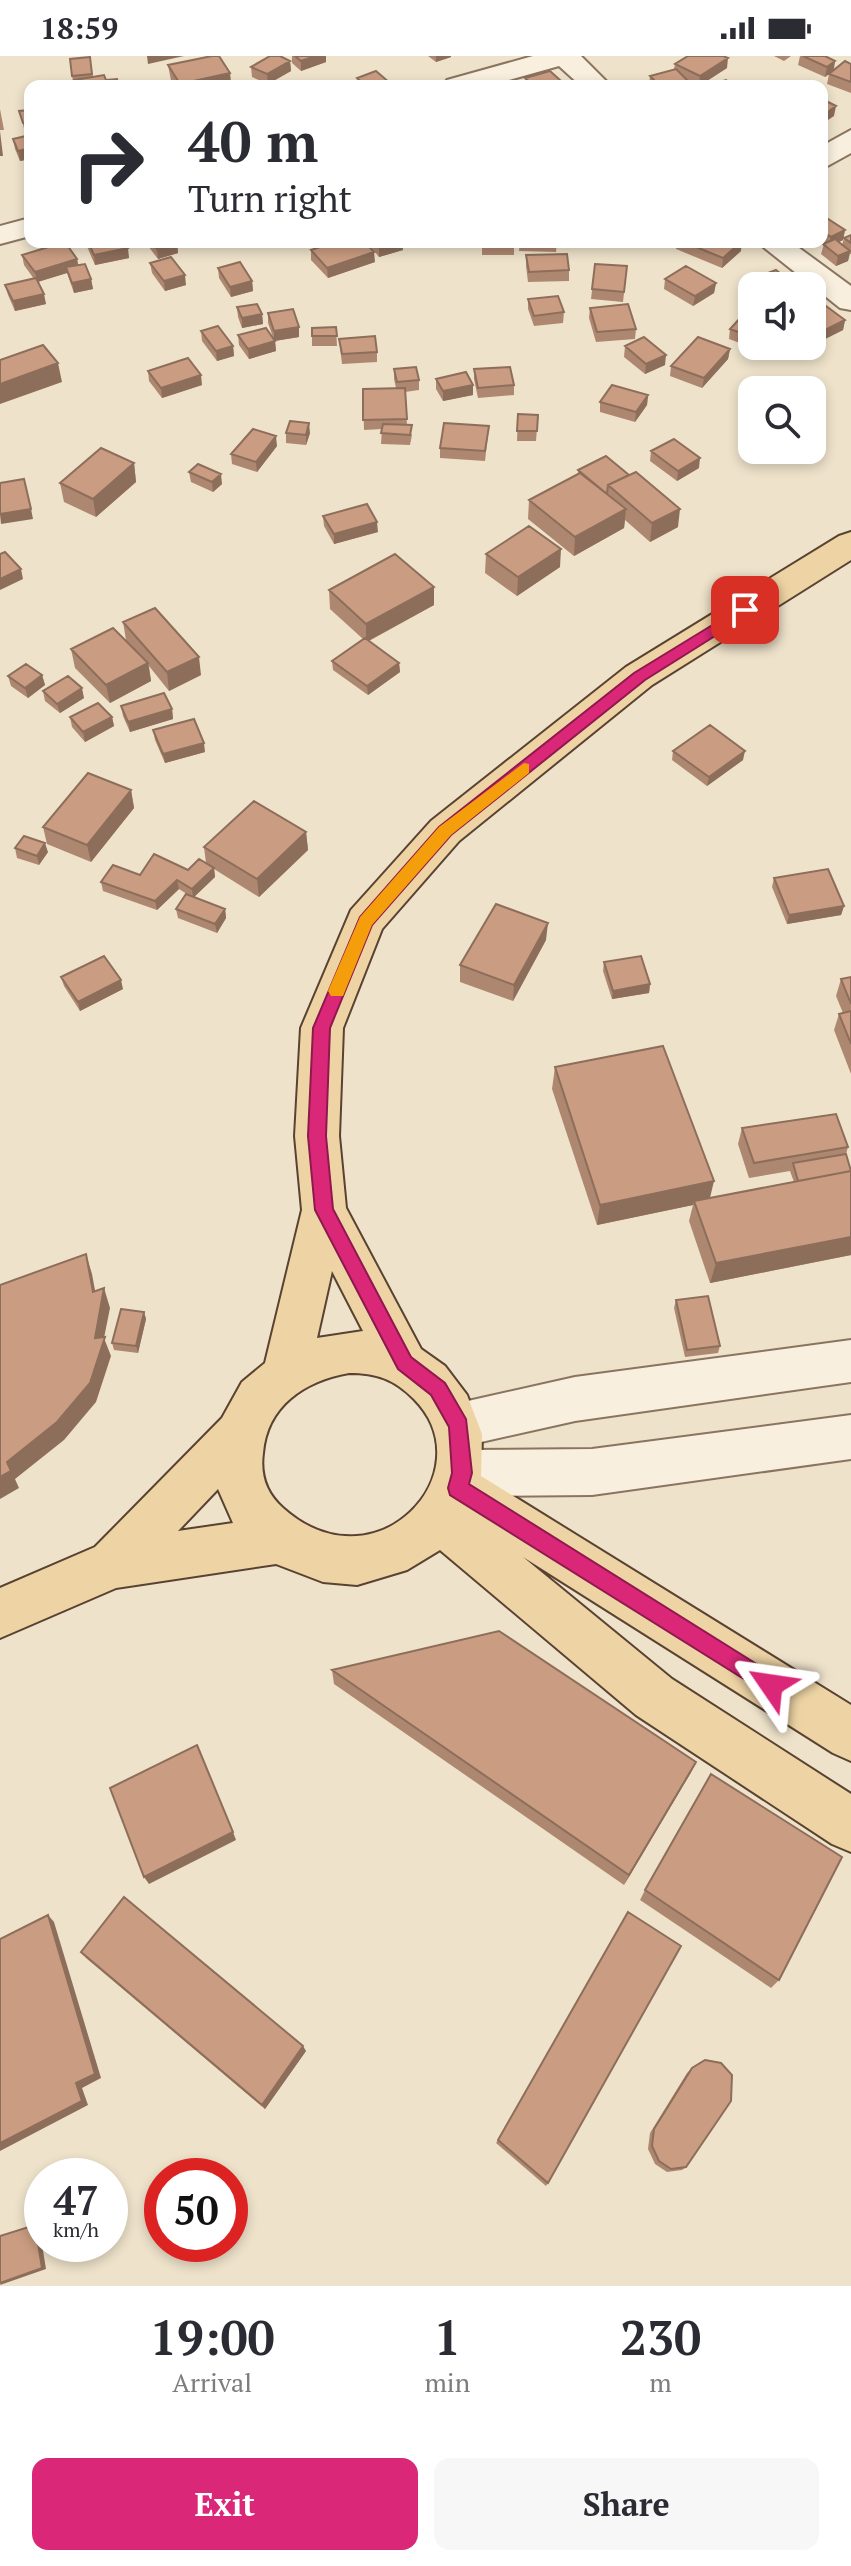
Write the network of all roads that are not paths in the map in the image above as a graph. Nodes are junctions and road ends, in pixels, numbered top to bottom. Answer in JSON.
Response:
{"nodes":[{"id":1,"x":565,"y":56,"type":"edge"},
{"id":2,"x":479,"y":80,"type":"edge"},
{"id":3,"x":591,"y":80,"type":"edge"},
{"id":4,"x":851,"y":139,"type":"edge"},
{"id":5,"x":828,"y":156,"type":"edge"},
{"id":6,"x":24,"y":229,"type":"edge"},
{"id":7,"x":0,"y":235,"type":"edge"},
{"id":8,"x":780,"y":248,"type":"edge"},
{"id":9,"x":851,"y":301,"type":"edge"},
{"id":10,"x":851,"y":544,"type":"edge"},
{"id":11,"x":324,"y":1210,"type":"junction"},
{"id":12,"x":851,"y":1361,"type":"edge"},
{"id":13,"x":404,"y":1363,"type":"junction"},
{"id":14,"x":286,"y":1371,"type":"junction"},
{"id":15,"x":459,"y":1425,"type":"junction"},
{"id":16,"x":241,"y":1433,"type":"junction"},
{"id":17,"x":851,"y":1437,"type":"edge"},
{"id":18,"x":453,"y":1494,"type":"junction"},
{"id":19,"x":278,"y":1540,"type":"junction"},
{"id":20,"x":113,"y":1564,"type":"junction"},
{"id":21,"x":0,"y":1613,"type":"edge"},
{"id":22,"x":851,"y":1735,"type":"edge"},
{"id":23,"x":851,"y":1825,"type":"edge"}],
"edges":[{"from":1,"to":2,"type":"street"},
{"from":1,"to":3,"type":"street"},
{"from":4,"to":5,"type":"street"},
{"from":6,"to":7,"type":"street"},
{"from":8,"to":9,"type":"street"},
{"from":10,"to":11,"type":"main road"},
{"from":11,"to":13,"type":"main road"},
{"from":11,"to":14,"type":"main road"},
{"from":12,"to":15,"type":"street"},
{"from":13,"to":14,"type":"main road"},
{"from":13,"to":15,"type":"main road"},
{"from":14,"to":16,"type":"main road"},
{"from":15,"to":18,"type":"main road"},
{"from":16,"to":19,"type":"main road"},
{"from":16,"to":20,"type":"main road"},
{"from":17,"to":18,"type":"street"},
{"from":18,"to":19,"type":"main road"},
{"from":18,"to":22,"type":"main road"},
{"from":18,"to":23,"type":"main road"},
{"from":19,"to":20,"type":"main road"},
{"from":20,"to":21,"type":"main road"}]}
